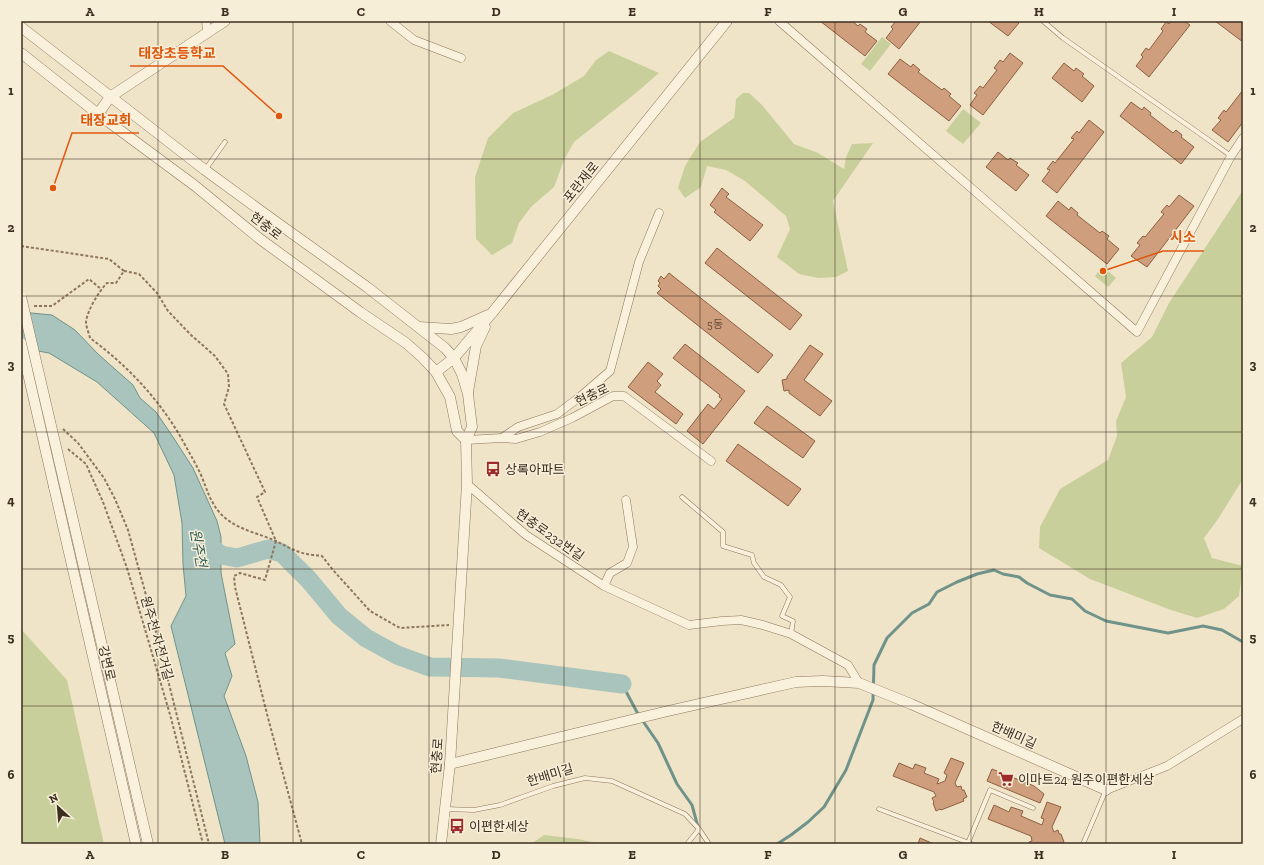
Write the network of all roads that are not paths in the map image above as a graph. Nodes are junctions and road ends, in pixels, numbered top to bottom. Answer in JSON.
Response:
{"nodes":[{"id":1,"x":206,"y":21,"type":"edge"},
{"id":2,"x":225,"y":21,"type":"edge"},
{"id":3,"x":390,"y":21,"type":"edge"},
{"id":4,"x":727,"y":21,"type":"edge"},
{"id":5,"x":779,"y":21,"type":"edge"},
{"id":6,"x":1043,"y":21,"type":"edge"},
{"id":7,"x":21,"y":27,"type":"edge"},
{"id":8,"x":207,"y":32,"type":"junction"},
{"id":9,"x":21,"y":53,"type":"edge"},
{"id":10,"x":21,"y":57,"type":"edge"},
{"id":11,"x":461,"y":58,"type":"dead end"},
{"id":12,"x":52,"y":76,"type":"junction"},
{"id":13,"x":110,"y":97,"type":"junction"},
{"id":14,"x":98,"y":114,"type":"junction"},
{"id":15,"x":1243,"y":138,"type":"edge"},
{"id":16,"x":225,"y":142,"type":"dead end"},
{"id":17,"x":1231,"y":156,"type":"junction"},
{"id":18,"x":205,"y":170,"type":"junction"},
{"id":19,"x":194,"y":184,"type":"junction"},
{"id":20,"x":659,"y":213,"type":"dead end"},
{"id":21,"x":21,"y":297,"type":"edge"},
{"id":22,"x":492,"y":313,"type":"junction"},
{"id":23,"x":419,"y":327,"type":"junction"},
{"id":24,"x":21,"y":342,"type":"edge"},
{"id":25,"x":454,"y":358,"type":"junction"},
{"id":26,"x":436,"y":372,"type":"junction"},
{"id":27,"x":468,"y":394,"type":"junction"},
{"id":28,"x":502,"y":438,"type":"junction"},
{"id":29,"x":466,"y":440,"type":"junction"},
{"id":30,"x":711,"y":461,"type":"dead end"},
{"id":31,"x":467,"y":484,"type":"junction"},
{"id":32,"x":682,"y":497,"type":"dead end"},
{"id":33,"x":626,"y":500,"type":"dead end"},
{"id":34,"x":604,"y":586,"type":"junction"},
{"id":35,"x":791,"y":634,"type":"junction"},
{"id":36,"x":861,"y":684,"type":"junction"},
{"id":37,"x":1243,"y":719,"type":"edge"},
{"id":38,"x":450,"y":764,"type":"junction"},
{"id":39,"x":1106,"y":790,"type":"junction"},
{"id":40,"x":879,"y":808,"type":"dead end"},
{"id":41,"x":1033,"y":808,"type":"dead end"},
{"id":42,"x":445,"y":809,"type":"junction"},
{"id":43,"x":699,"y":829,"type":"junction"},
{"id":44,"x":970,"y":843,"type":"edge"},
{"id":45,"x":136,"y":844,"type":"edge"},
{"id":46,"x":148,"y":844,"type":"edge"},
{"id":47,"x":441,"y":844,"type":"edge"},
{"id":48,"x":687,"y":844,"type":"edge"},
{"id":49,"x":709,"y":844,"type":"edge"},
{"id":50,"x":1083,"y":844,"type":"edge"}],
"edges":[{"from":1,"to":8,"type":"street"},
{"from":2,"to":8,"type":"street"},
{"from":3,"to":11,"type":"street"},
{"from":4,"to":22,"type":"street","name":"포란재로"},
{"from":5,"to":17,"type":"street"},
{"from":6,"to":17,"type":"lane"},
{"from":7,"to":13,"type":"street","name":"현충로"},
{"from":8,"to":13,"type":"street"},
{"from":9,"to":12,"type":"street","name":"현충로"},
{"from":10,"to":12,"type":"street"},
{"from":12,"to":14,"type":"street","name":"현충로"},
{"from":13,"to":14,"type":"street"},
{"from":13,"to":18,"type":"street","name":"현충로"},
{"from":14,"to":19,"type":"street","name":"현충로"},
{"from":15,"to":17,"type":"street"},
{"from":16,"to":18,"type":"lane"},
{"from":18,"to":19,"type":"street"},
{"from":18,"to":23,"type":"street","name":"현충로"},
{"from":19,"to":26,"type":"street","name":"현충로"},
{"from":20,"to":28,"type":"street"},
{"from":21,"to":46,"type":"street","name":"강변로","bridge":true},
{"from":22,"to":23,"type":"street"},
{"from":22,"to":25,"type":"street","name":"포란재로"},
{"from":22,"to":27,"type":"street"},
{"from":23,"to":25,"type":"street","name":"현충로"},
{"from":24,"to":45,"type":"street","name":"강변로","bridge":true},
{"from":25,"to":26,"type":"street","name":"포란재로"},
{"from":25,"to":27,"type":"street","name":"현충로"},
{"from":26,"to":29,"type":"street","name":"현충로"},
{"from":27,"to":29,"type":"street","name":"현충로"},
{"from":28,"to":29,"type":"street","name":"현충로"},
{"from":28,"to":30,"type":"street","name":"현충로"},
{"from":29,"to":31,"type":"street","name":"현충로"},
{"from":31,"to":34,"type":"street","name":"현충로232번길"},
{"from":31,"to":38,"type":"street","name":"현충로"},
{"from":32,"to":35,"type":"lane"},
{"from":33,"to":34,"type":"street"},
{"from":34,"to":35,"type":"street","name":"현충로232번길"},
{"from":35,"to":36,"type":"street","name":"현충로232번길"},
{"from":36,"to":38,"type":"street"},
{"from":36,"to":39,"type":"street","name":"한배미길"},
{"from":37,"to":39,"type":"street"},
{"from":38,"to":42,"type":"street","name":"현충로"},
{"from":39,"to":50,"type":"lane"},
{"from":40,"to":44,"type":"lane"},
{"from":41,"to":44,"type":"lane"},
{"from":42,"to":43,"type":"lane","name":"한배미길"},
{"from":42,"to":47,"type":"street","name":"현충로"},
{"from":43,"to":48,"type":"lane"},
{"from":43,"to":49,"type":"lane","name":"한배미길"}]}
